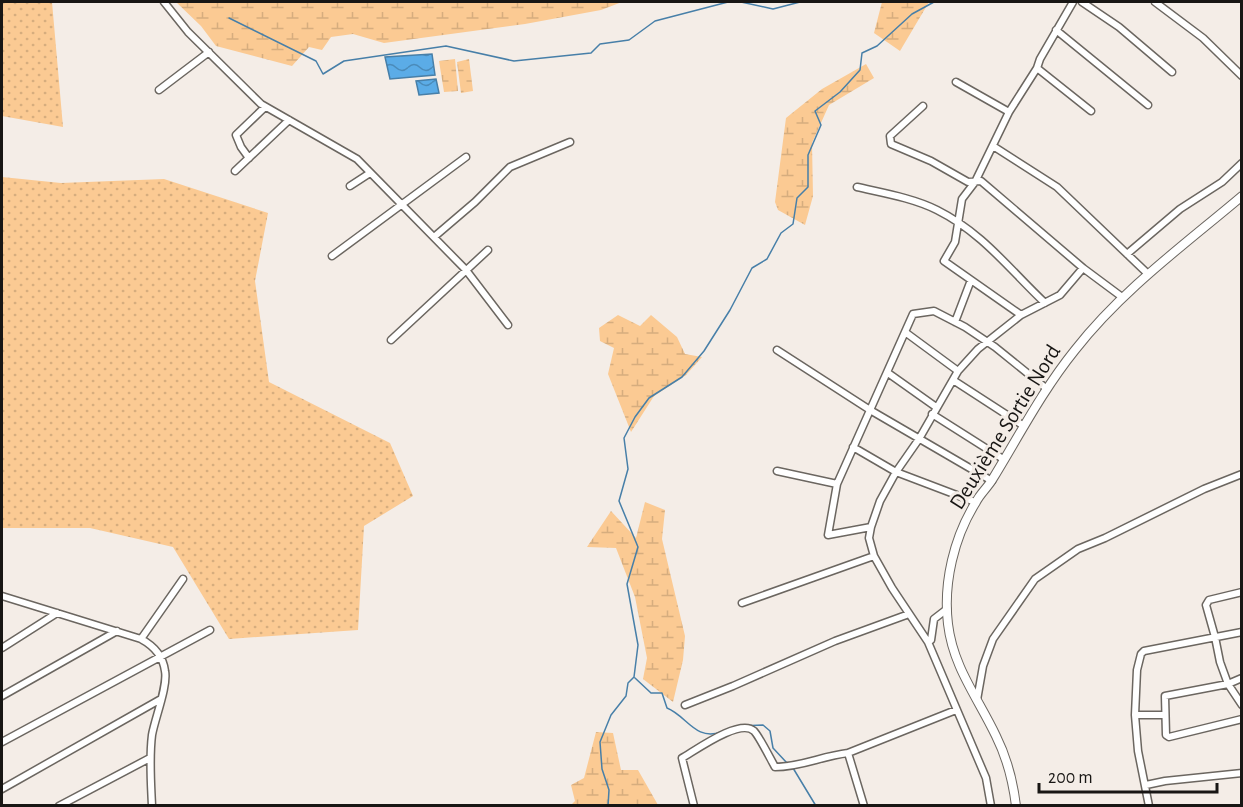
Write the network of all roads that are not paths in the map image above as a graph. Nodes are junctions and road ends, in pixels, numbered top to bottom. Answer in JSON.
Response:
{"nodes":[{"id":1,"x":164,"y":2,"type":"edge"},
{"id":2,"x":1073,"y":2,"type":"edge"},
{"id":3,"x":1082,"y":2,"type":"edge"},
{"id":4,"x":1155,"y":2,"type":"edge"},
{"id":5,"x":1056,"y":30,"type":"junction"},
{"id":6,"x":208,"y":52,"type":"junction"},
{"id":7,"x":1037,"y":68,"type":"junction"},
{"id":8,"x":1172,"y":72,"type":"dead end"},
{"id":9,"x":1242,"y":76,"type":"edge"},
{"id":10,"x":956,"y":82,"type":"dead end"},
{"id":11,"x":159,"y":90,"type":"dead end"},
{"id":12,"x":1148,"y":105,"type":"dead end"},
{"id":13,"x":923,"y":106,"type":"dead end"},
{"id":14,"x":265,"y":107,"type":"junction"},
{"id":15,"x":1091,"y":111,"type":"dead end"},
{"id":16,"x":1008,"y":112,"type":"junction"},
{"id":17,"x":289,"y":120,"type":"junction"},
{"id":18,"x":570,"y":142,"type":"dead end"},
{"id":19,"x":993,"y":146,"type":"junction"},
{"id":20,"x":466,"y":157,"type":"dead end"},
{"id":21,"x":249,"y":158,"type":"junction"},
{"id":22,"x":1242,"y":163,"type":"edge"},
{"id":23,"x":235,"y":171,"type":"dead end"},
{"id":24,"x":370,"y":173,"type":"junction"},
{"id":25,"x":975,"y":183,"type":"junction"},
{"id":26,"x":350,"y":186,"type":"dead end"},
{"id":27,"x":857,"y":187,"type":"dead end"},
{"id":28,"x":1242,"y":196,"type":"edge"},
{"id":29,"x":401,"y":204,"type":"junction"},
{"id":30,"x":959,"y":223,"type":"junction"},
{"id":31,"x":434,"y":237,"type":"junction"},
{"id":32,"x":488,"y":250,"type":"dead end"},
{"id":33,"x":1127,"y":254,"type":"junction"},
{"id":34,"x":332,"y":256,"type":"dead end"},
{"id":35,"x":1083,"y":268,"type":"junction"},
{"id":36,"x":466,"y":270,"type":"junction"},
{"id":37,"x":1148,"y":274,"type":"junction"},
{"id":38,"x":971,"y":280,"type":"junction"},
{"id":39,"x":1122,"y":297,"type":"junction"},
{"id":40,"x":1045,"y":303,"type":"junction"},
{"id":41,"x":1021,"y":315,"type":"junction"},
{"id":42,"x":955,"y":322,"type":"junction"},
{"id":43,"x":508,"y":325,"type":"dead end"},
{"id":44,"x":905,"y":332,"type":"junction"},
{"id":45,"x":391,"y":340,"type":"dead end"},
{"id":46,"x":988,"y":342,"type":"junction"},
{"id":47,"x":777,"y":350,"type":"dead end"},
{"id":48,"x":958,"y":371,"type":"junction"},
{"id":49,"x":888,"y":373,"type":"junction"},
{"id":50,"x":953,"y":380,"type":"junction"},
{"id":51,"x":1047,"y":389,"type":"junction"},
{"id":52,"x":936,"y":407,"type":"junction"},
{"id":53,"x":870,"y":410,"type":"junction"},
{"id":54,"x":932,"y":414,"type":"junction"},
{"id":55,"x":1024,"y":426,"type":"junction"},
{"id":56,"x":919,"y":439,"type":"junction"},
{"id":57,"x":853,"y":447,"type":"junction"},
{"id":58,"x":1004,"y":459,"type":"junction"},
{"id":59,"x":777,"y":471,"type":"dead end"},
{"id":60,"x":896,"y":472,"type":"junction"},
{"id":61,"x":1242,"y":474,"type":"edge"},
{"id":62,"x":992,"y":481,"type":"junction"},
{"id":63,"x":837,"y":484,"type":"junction"},
{"id":64,"x":975,"y":502,"type":"junction"},
{"id":65,"x":871,"y":527,"type":"junction"},
{"id":66,"x":874,"y":556,"type":"junction"},
{"id":67,"x":183,"y":579,"type":"dead end"},
{"id":68,"x":1242,"y":592,"type":"edge"},
{"id":69,"x":3,"y":598,"type":"edge"},
{"id":70,"x":742,"y":603,"type":"dead end"},
{"id":71,"x":947,"y":609,"type":"junction"},
{"id":72,"x":57,"y":614,"type":"junction"},
{"id":73,"x":909,"y":614,"type":"junction"},
{"id":74,"x":210,"y":630,"type":"dead end"},
{"id":75,"x":117,"y":631,"type":"junction"},
{"id":76,"x":1242,"y":632,"type":"edge"},
{"id":77,"x":1215,"y":637,"type":"junction"},
{"id":78,"x":141,"y":639,"type":"junction"},
{"id":79,"x":928,"y":642,"type":"junction"},
{"id":80,"x":2,"y":648,"type":"edge"},
{"id":81,"x":160,"y":655,"type":"junction"},
{"id":82,"x":1242,"y":678,"type":"edge"},
{"id":83,"x":1228,"y":684,"type":"junction"},
{"id":84,"x":2,"y":696,"type":"edge"},
{"id":85,"x":161,"y":699,"type":"junction"},
{"id":86,"x":977,"y":700,"type":"junction"},
{"id":87,"x":684,"y":705,"type":"dead end"},
{"id":88,"x":1242,"y":705,"type":"edge"},
{"id":89,"x":956,"y":710,"type":"junction"},
{"id":90,"x":1136,"y":715,"type":"junction"},
{"id":91,"x":1166,"y":715,"type":"junction"},
{"id":92,"x":1242,"y":719,"type":"edge"},
{"id":93,"x":2,"y":742,"type":"edge"},
{"id":94,"x":848,"y":753,"type":"junction"},
{"id":95,"x":150,"y":758,"type":"junction"},
{"id":96,"x":1242,"y":773,"type":"edge"},
{"id":97,"x":1146,"y":785,"type":"junction"},
{"id":98,"x":2,"y":789,"type":"edge"},
{"id":99,"x":59,"y":806,"type":"edge"},
{"id":100,"x":152,"y":806,"type":"edge"},
{"id":101,"x":694,"y":806,"type":"edge"},
{"id":102,"x":864,"y":806,"type":"edge"},
{"id":103,"x":991,"y":806,"type":"edge"},
{"id":104,"x":1016,"y":806,"type":"edge"},
{"id":105,"x":1149,"y":806,"type":"edge"}],
"edges":[{"from":1,"to":6,"type":"street"},
{"from":2,"to":5,"type":"street"},
{"from":3,"to":8,"type":"street"},
{"from":4,"to":9,"type":"street"},
{"from":5,"to":7,"type":"street"},
{"from":5,"to":12,"type":"street"},
{"from":6,"to":11,"type":"street"},
{"from":6,"to":14,"type":"street"},
{"from":7,"to":15,"type":"street"},
{"from":7,"to":16,"type":"street"},
{"from":10,"to":16,"type":"street"},
{"from":13,"to":25,"type":"street"},
{"from":14,"to":17,"type":"street"},
{"from":14,"to":21,"type":"street"},
{"from":16,"to":19,"type":"street"},
{"from":17,"to":21,"type":"street"},
{"from":17,"to":24,"type":"street"},
{"from":18,"to":31,"type":"street"},
{"from":19,"to":25,"type":"street"},
{"from":19,"to":33,"type":"street"},
{"from":20,"to":29,"type":"street"},
{"from":21,"to":23,"type":"street"},
{"from":22,"to":33,"type":"street"},
{"from":24,"to":26,"type":"street"},
{"from":24,"to":29,"type":"street"},
{"from":25,"to":30,"type":"street"},
{"from":25,"to":35,"type":"street"},
{"from":27,"to":30,"type":"street"},
{"from":28,"to":37,"type":"main road","name":"Deuxième Sortie Nord"},
{"from":29,"to":31,"type":"street"},
{"from":29,"to":34,"type":"street"},
{"from":30,"to":38,"type":"street"},
{"from":30,"to":40,"type":"street"},
{"from":31,"to":36,"type":"street"},
{"from":32,"to":36,"type":"street"},
{"from":33,"to":37,"type":"street"},
{"from":35,"to":39,"type":"street"},
{"from":35,"to":40,"type":"street"},
{"from":36,"to":43,"type":"street"},
{"from":36,"to":45,"type":"street"},
{"from":37,"to":39,"type":"main road","name":"Deuxième Sortie Nord"},
{"from":38,"to":41,"type":"street"},
{"from":38,"to":42,"type":"street"},
{"from":39,"to":51,"type":"main road","name":"Deuxième Sortie Nord"},
{"from":40,"to":41,"type":"street"},
{"from":41,"to":46,"type":"street"},
{"from":42,"to":44,"type":"street"},
{"from":42,"to":46,"type":"street"},
{"from":44,"to":48,"type":"street"},
{"from":44,"to":49,"type":"street"},
{"from":46,"to":48,"type":"street"},
{"from":46,"to":51,"type":"street"},
{"from":47,"to":53,"type":"street"},
{"from":48,"to":50,"type":"street"},
{"from":49,"to":52,"type":"street"},
{"from":49,"to":53,"type":"street"},
{"from":50,"to":52,"type":"street"},
{"from":50,"to":55,"type":"street"},
{"from":51,"to":55,"type":"main road","name":"Deuxième Sortie Nord"},
{"from":52,"to":54,"type":"street"},
{"from":53,"to":56,"type":"street"},
{"from":53,"to":57,"type":"street"},
{"from":54,"to":56,"type":"street"},
{"from":54,"to":58,"type":"street"},
{"from":55,"to":58,"type":"main road","name":"Deuxième Sortie Nord"},
{"from":56,"to":60,"type":"street"},
{"from":56,"to":62,"type":"street"},
{"from":57,"to":60,"type":"street"},
{"from":57,"to":63,"type":"street"},
{"from":58,"to":62,"type":"main road","name":"Deuxième Sortie Nord"},
{"from":59,"to":63,"type":"street"},
{"from":60,"to":64,"type":"street"},
{"from":60,"to":65,"type":"street"},
{"from":61,"to":86,"type":"street"},
{"from":62,"to":64,"type":"main road","name":"Deuxième Sortie Nord"},
{"from":63,"to":65,"type":"street"},
{"from":64,"to":71,"type":"main road","name":"Deuxième Sortie Nord"},
{"from":65,"to":66,"type":"street"},
{"from":66,"to":70,"type":"street"},
{"from":66,"to":73,"type":"street"},
{"from":67,"to":78,"type":"street"},
{"from":68,"to":77,"type":"street"},
{"from":69,"to":72,"type":"street"},
{"from":71,"to":79,"type":"street"},
{"from":71,"to":86,"type":"main road","name":"Deuxième Sortie Nord"},
{"from":72,"to":75,"type":"street"},
{"from":72,"to":80,"type":"street"},
{"from":73,"to":79,"type":"street"},
{"from":73,"to":87,"type":"street"},
{"from":74,"to":81,"type":"street"},
{"from":75,"to":78,"type":"street"},
{"from":75,"to":84,"type":"street"},
{"from":76,"to":77,"type":"street"},
{"from":77,"to":83,"type":"street"},
{"from":77,"to":90,"type":"street"},
{"from":78,"to":81,"type":"street"},
{"from":79,"to":89,"type":"street"},
{"from":81,"to":85,"type":"street"},
{"from":81,"to":93,"type":"street"},
{"from":82,"to":83,"type":"street"},
{"from":83,"to":88,"type":"street"},
{"from":83,"to":91,"type":"street"},
{"from":85,"to":95,"type":"street"},
{"from":85,"to":98,"type":"street"},
{"from":86,"to":104,"type":"main road","name":"Deuxième Sortie Nord"},
{"from":89,"to":94,"type":"street"},
{"from":89,"to":103,"type":"street"},
{"from":90,"to":91,"type":"street"},
{"from":90,"to":97,"type":"street"},
{"from":91,"to":92,"type":"street"},
{"from":94,"to":101,"type":"street"},
{"from":94,"to":102,"type":"street"},
{"from":95,"to":99,"type":"street"},
{"from":95,"to":100,"type":"street"},
{"from":96,"to":97,"type":"street"},
{"from":97,"to":105,"type":"street"}]}
